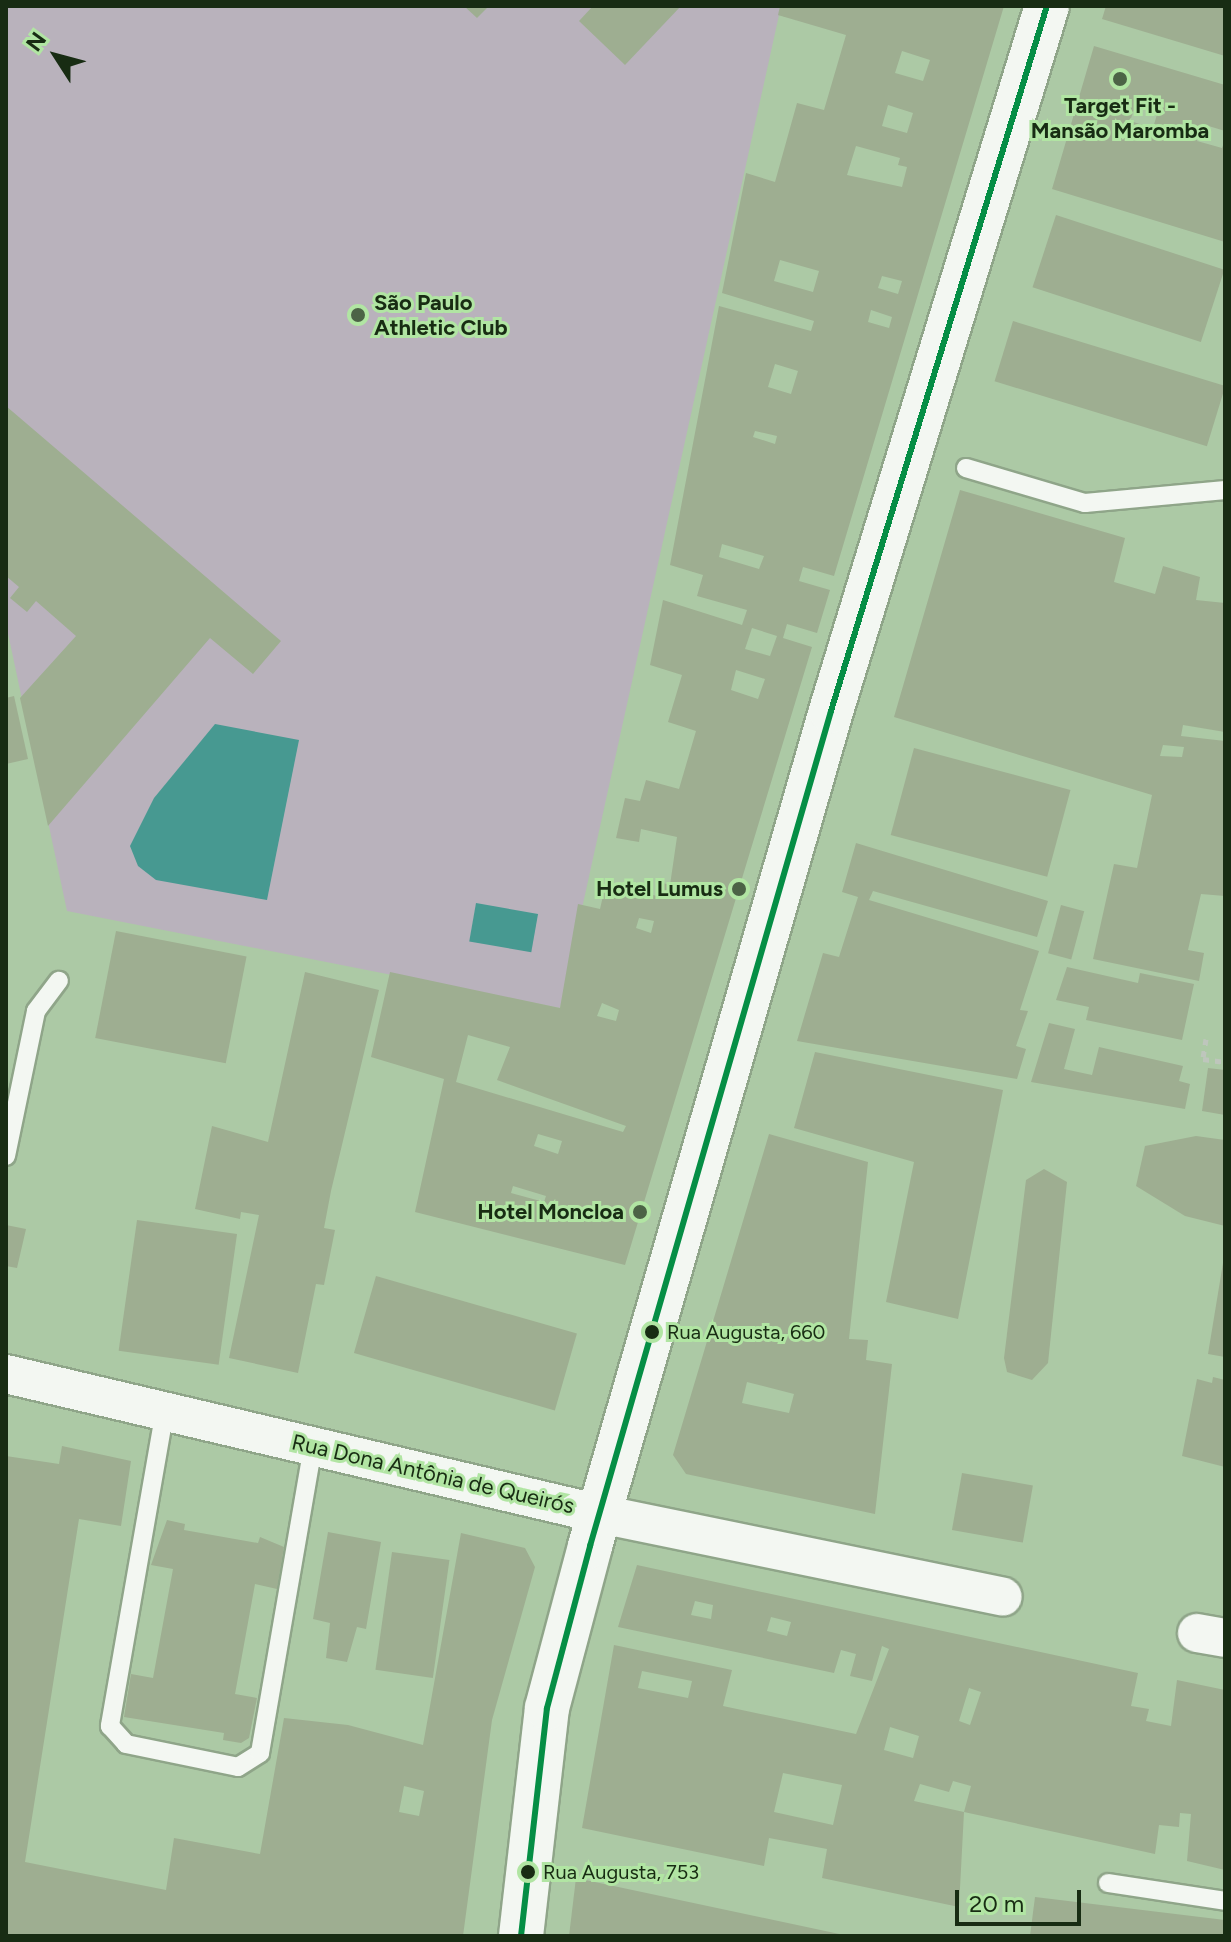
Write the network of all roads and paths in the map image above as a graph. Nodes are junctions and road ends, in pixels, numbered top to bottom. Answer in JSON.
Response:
{"nodes":[{"id":1,"x":1047,"y":6,"type":"edge"},
{"id":2,"x":966,"y":468,"type":"dead end"},
{"id":3,"x":1225,"y":490,"type":"edge"},
{"id":4,"x":59,"y":981,"type":"dead end"},
{"id":5,"x":1206,"y":1039,"type":"dead end"},
{"id":6,"x":1225,"y":1062,"type":"edge"},
{"id":7,"x":6,"y":1156,"type":"edge"},
{"id":8,"x":6,"y":1374,"type":"edge"},
{"id":9,"x":165,"y":1410,"type":"junction"},
{"id":10,"x":313,"y":1445,"type":"junction"},
{"id":11,"x":600,"y":1514,"type":"junction"},
{"id":12,"x":1003,"y":1597,"type":"dead end"},
{"id":13,"x":1108,"y":1883,"type":"dead end"},
{"id":14,"x":1225,"y":1901,"type":"edge"},
{"id":15,"x":521,"y":1936,"type":"edge"}],
"edges":[{"from":1,"to":11,"type":"main road"},
{"from":2,"to":3,"type":"lane"},
{"from":4,"to":7,"type":"lane"},
{"from":5,"to":6,"type":"path"},
{"from":8,"to":9,"type":"street","name":"Rua Dona Antônia de Queirós"},
{"from":9,"to":10,"type":"street","name":"Rua Dona Antônia de Queirós"},
{"from":9,"to":10,"type":"lane"},
{"from":10,"to":11,"type":"street","name":"Rua Dona Antônia de Queirós"},
{"from":11,"to":12,"type":"street","name":"Rua Dona Antônia de Queirós"},
{"from":11,"to":15,"type":"main road"},
{"from":13,"to":14,"type":"lane"}]}
